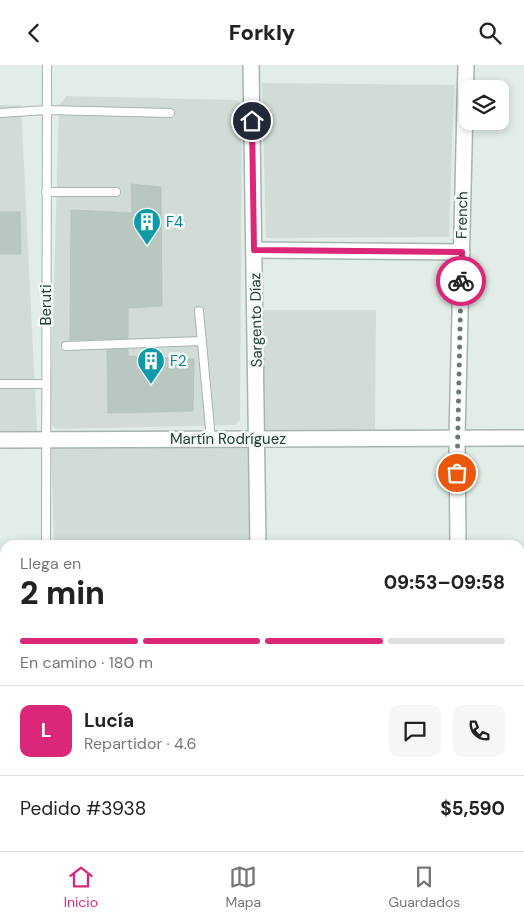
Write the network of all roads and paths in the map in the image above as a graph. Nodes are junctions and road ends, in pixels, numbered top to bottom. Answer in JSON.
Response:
{"nodes":[{"id":1,"x":47,"y":65,"type":"edge"},
{"id":2,"x":251,"y":65,"type":"edge"},
{"id":3,"x":466,"y":65,"type":"edge"},
{"id":4,"x":47,"y":111,"type":"junction"},
{"id":5,"x":0,"y":113,"type":"edge"},
{"id":6,"x":170,"y":113,"type":"dead end"},
{"id":7,"x":46,"y":192,"type":"junction"},
{"id":8,"x":116,"y":192,"type":"dead end"},
{"id":9,"x":254,"y":250,"type":"junction"},
{"id":10,"x":462,"y":252,"type":"junction"},
{"id":11,"x":199,"y":311,"type":"dead end"},
{"id":12,"x":202,"y":341,"type":"junction"},
{"id":13,"x":66,"y":347,"type":"dead end"},
{"id":14,"x":45,"y":384,"type":"junction"},
{"id":15,"x":0,"y":385,"type":"edge"},
{"id":16,"x":457,"y":437,"type":"junction"},
{"id":17,"x":524,"y":438,"type":"edge"},
{"id":18,"x":211,"y":439,"type":"junction"},
{"id":19,"x":258,"y":439,"type":"junction"},
{"id":20,"x":0,"y":440,"type":"edge"},
{"id":21,"x":45,"y":440,"type":"junction"},
{"id":22,"x":46,"y":540,"type":"edge"},
{"id":23,"x":258,"y":540,"type":"edge"},
{"id":24,"x":458,"y":540,"type":"edge"}],
"edges":[{"from":1,"to":4,"type":"lane","name":"Beruti"},
{"from":2,"to":9,"type":"street","name":"Sargento Díaz"},
{"from":3,"to":10,"type":"street","name":"French"},
{"from":4,"to":5,"type":"lane"},
{"from":4,"to":6,"type":"lane"},
{"from":4,"to":7,"type":"lane","name":"Beruti"},
{"from":7,"to":8,"type":"lane"},
{"from":7,"to":14,"type":"lane","name":"Beruti"},
{"from":9,"to":10,"type":"street"},
{"from":9,"to":19,"type":"street","name":"Sargento Díaz"},
{"from":10,"to":16,"type":"street","name":"French"},
{"from":11,"to":12,"type":"lane"},
{"from":12,"to":13,"type":"lane"},
{"from":12,"to":18,"type":"lane"},
{"from":14,"to":15,"type":"lane"},
{"from":14,"to":21,"type":"lane","name":"Beruti"},
{"from":16,"to":17,"type":"street","name":"Martín Rodríguez"},
{"from":16,"to":19,"type":"street","name":"Martín Rodríguez"},
{"from":16,"to":24,"type":"street","name":"French"},
{"from":18,"to":19,"type":"street","name":"Martín Rodríguez"},
{"from":18,"to":21,"type":"street","name":"Martín Rodríguez"},
{"from":19,"to":23,"type":"street","name":"Sargento Díaz"},
{"from":20,"to":21,"type":"street","name":"Martín Rodríguez"},
{"from":21,"to":22,"type":"lane","name":"Beruti"}]}
